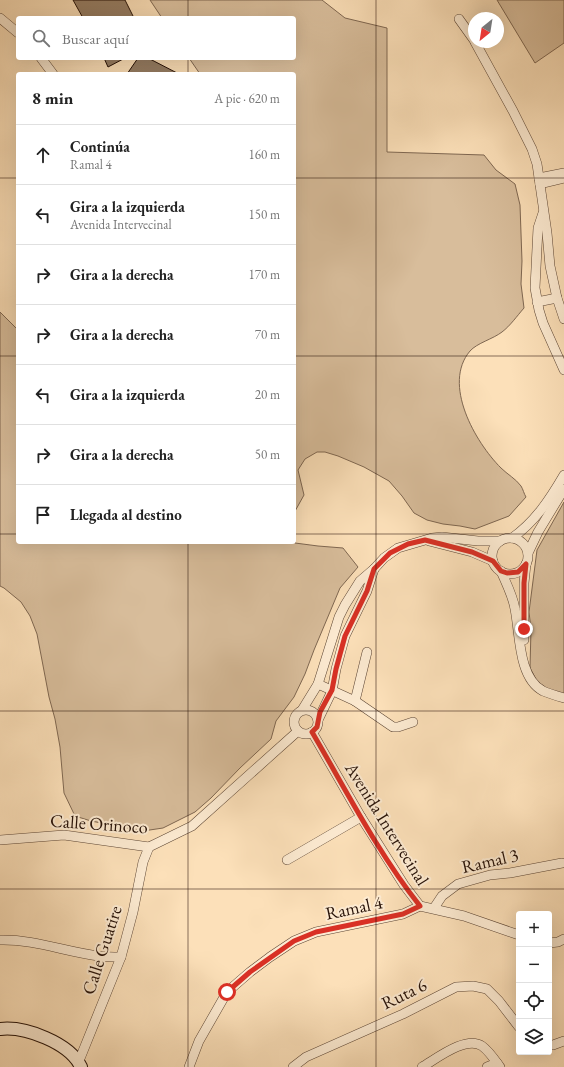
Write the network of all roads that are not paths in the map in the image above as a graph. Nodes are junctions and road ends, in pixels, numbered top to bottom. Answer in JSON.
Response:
{"nodes":[{"id":1,"x":0,"y":18,"type":"edge"},
{"id":2,"x":458,"y":19,"type":"dead end"},
{"id":3,"x":16,"y":31,"type":"edge"},
{"id":4,"x":468,"y":33,"type":"edge"},
{"id":5,"x":478,"y":48,"type":"edge"},
{"id":6,"x":42,"y":60,"type":"edge"},
{"id":7,"x":52,"y":72,"type":"edge"},
{"id":8,"x":564,"y":173,"type":"edge"},
{"id":9,"x":564,"y":178,"type":"edge"},
{"id":10,"x":540,"y":181,"type":"junction"},
{"id":11,"x":544,"y":211,"type":"junction"},
{"id":12,"x":557,"y":298,"type":"junction"},
{"id":13,"x":537,"y":302,"type":"junction"},
{"id":14,"x":564,"y":319,"type":"edge"},
{"id":15,"x":564,"y":370,"type":"edge"},
{"id":16,"x":564,"y":474,"type":"edge"},
{"id":17,"x":564,"y":489,"type":"edge"},
{"id":18,"x":512,"y":538,"type":"junction"},
{"id":19,"x":425,"y":540,"type":"junction"},
{"id":20,"x":500,"y":541,"type":"junction"},
{"id":21,"x":528,"y":553,"type":"junction"},
{"id":22,"x":493,"y":561,"type":"junction"},
{"id":23,"x":526,"y":564,"type":"junction"},
{"id":24,"x":374,"y":569,"type":"junction"},
{"id":25,"x":501,"y":571,"type":"junction"},
{"id":26,"x":345,"y":605,"type":"junction"},
{"id":27,"x":357,"y":611,"type":"junction"},
{"id":28,"x":522,"y":651,"type":"junction"},
{"id":29,"x":367,"y":652,"type":"dead end"},
{"id":30,"x":318,"y":684,"type":"junction"},
{"id":31,"x":332,"y":690,"type":"junction"},
{"id":32,"x":564,"y":698,"type":"edge"},
{"id":33,"x":355,"y":701,"type":"junction"},
{"id":34,"x":302,"y":710,"type":"junction"},
{"id":35,"x":318,"y":720,"type":"junction"},
{"id":36,"x":413,"y":722,"type":"dead end"},
{"id":37,"x":298,"y":731,"type":"junction"},
{"id":38,"x":312,"y":732,"type":"junction"},
{"id":39,"x":361,"y":817,"type":"junction"},
{"id":40,"x":0,"y":840,"type":"edge"},
{"id":41,"x":149,"y":847,"type":"junction"},
{"id":42,"x":287,"y":860,"type":"dead end"},
{"id":43,"x":562,"y":863,"type":"dead end"},
{"id":44,"x":420,"y":906,"type":"junction"},
{"id":45,"x":434,"y":908,"type":"junction"},
{"id":46,"x":516,"y":934,"type":"edge"},
{"id":47,"x":564,"y":939,"type":"edge"},
{"id":48,"x":0,"y":940,"type":"edge"},
{"id":49,"x":552,"y":943,"type":"edge"},
{"id":50,"x":121,"y":957,"type":"junction"},
{"id":51,"x":516,"y":1023,"type":"edge"},
{"id":52,"x":0,"y":1028,"type":"edge"},
{"id":53,"x":564,"y":1041,"type":"edge"},
{"id":54,"x":552,"y":1045,"type":"edge"},
{"id":55,"x":80,"y":1064,"type":"edge"},
{"id":56,"x":499,"y":1065,"type":"edge"},
{"id":57,"x":189,"y":1067,"type":"edge"},
{"id":58,"x":293,"y":1067,"type":"edge"},
{"id":59,"x":422,"y":1067,"type":"edge"},
{"id":60,"x":487,"y":1067,"type":"edge"}],
"edges":[{"from":1,"to":3,"type":"street"},
{"from":2,"to":4,"type":"street"},
{"from":5,"to":10,"type":"street"},
{"from":6,"to":7,"type":"street"},
{"from":8,"to":10,"type":"street"},
{"from":9,"to":10,"type":"street"},
{"from":10,"to":11,"type":"street"},
{"from":11,"to":12,"type":"street"},
{"from":11,"to":13,"type":"street"},
{"from":12,"to":13,"type":"street"},
{"from":12,"to":14,"type":"street"},
{"from":13,"to":15,"type":"street"},
{"from":16,"to":18,"type":"street"},
{"from":17,"to":21,"type":"street"},
{"from":18,"to":20,"type":"street"},
{"from":18,"to":21,"type":"street"},
{"from":19,"to":20,"type":"street"},
{"from":19,"to":22,"type":"street"},
{"from":19,"to":24,"type":"street"},
{"from":20,"to":22,"type":"street"},
{"from":21,"to":23,"type":"street"},
{"from":22,"to":25,"type":"street"},
{"from":23,"to":25,"type":"street"},
{"from":23,"to":28,"type":"street"},
{"from":24,"to":26,"type":"street"},
{"from":24,"to":27,"type":"street"},
{"from":25,"to":28,"type":"street"},
{"from":26,"to":27,"type":"street"},
{"from":26,"to":30,"type":"street"},
{"from":27,"to":31,"type":"street"},
{"from":28,"to":32,"type":"street"},
{"from":29,"to":33,"type":"street"},
{"from":30,"to":31,"type":"street"},
{"from":30,"to":34,"type":"street"},
{"from":31,"to":33,"type":"street"},
{"from":31,"to":35,"type":"street"},
{"from":33,"to":36,"type":"street"},
{"from":34,"to":35,"type":"street"},
{"from":34,"to":37,"type":"street"},
{"from":35,"to":38,"type":"street"},
{"from":37,"to":38,"type":"street"},
{"from":37,"to":41,"type":"street","name":"Calle Orinoco"},
{"from":38,"to":39,"type":"street","name":"Avenida Intervecinal"},
{"from":39,"to":42,"type":"street"},
{"from":39,"to":44,"type":"street","name":"Avenida Intervecinal"},
{"from":40,"to":41,"type":"street","name":"Calle Orinoco"},
{"from":41,"to":50,"type":"street","name":"Calle Guatire"},
{"from":43,"to":45,"type":"street","name":"Ramal 3"},
{"from":44,"to":45,"type":"street","name":"Avenida Intervecinal"},
{"from":44,"to":57,"type":"street","name":"Ramal 4"},
{"from":45,"to":46,"type":"street","name":"Avenida Intervecinal"},
{"from":47,"to":49,"type":"street"},
{"from":48,"to":50,"type":"street"},
{"from":50,"to":55,"type":"street","name":"Calle Guatire"},
{"from":51,"to":58,"type":"street","name":"Ruta 6"},
{"from":52,"to":55,"type":"street"},
{"from":53,"to":54,"type":"street"},
{"from":56,"to":59,"type":"street"},
{"from":56,"to":60,"type":"street"}]}
